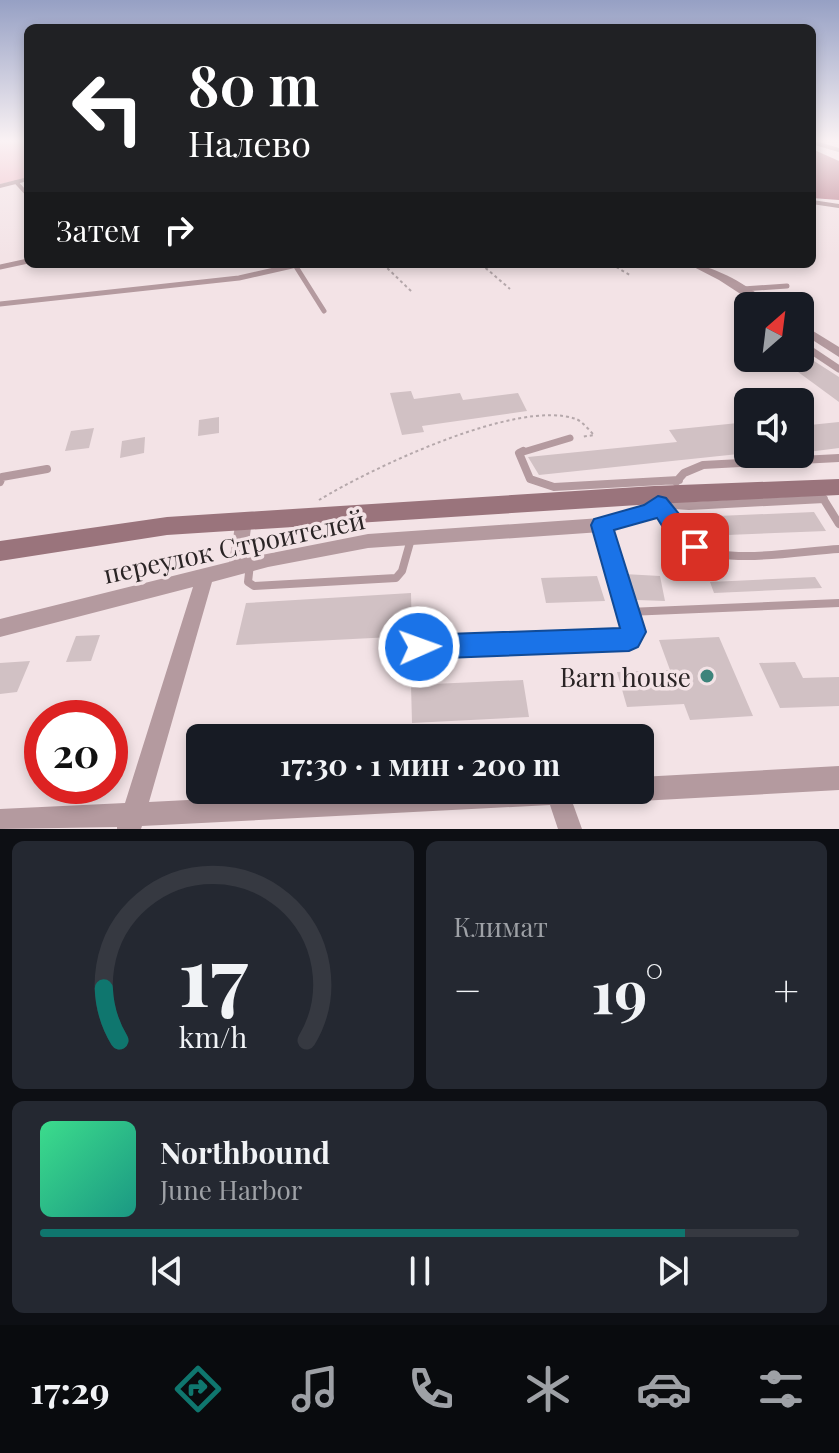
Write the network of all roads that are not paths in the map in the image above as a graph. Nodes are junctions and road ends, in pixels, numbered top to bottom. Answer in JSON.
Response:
{"nodes":[{"id":1,"x":24,"y":180,"type":"edge"},
{"id":2,"x":16,"y":182,"type":"junction"},
{"id":3,"x":0,"y":186,"type":"edge"},
{"id":4,"x":24,"y":191,"type":"edge"},
{"id":5,"x":816,"y":203,"type":"edge"},
{"id":6,"x":839,"y":206,"type":"edge"},
{"id":7,"x":24,"y":262,"type":"edge"},
{"id":8,"x":0,"y":267,"type":"edge"},
{"id":9,"x":282,"y":268,"type":"edge"},
{"id":10,"x":297,"y":268,"type":"edge"},
{"id":11,"x":701,"y":268,"type":"edge"},
{"id":12,"x":787,"y":286,"type":"dead end"},
{"id":13,"x":740,"y":289,"type":"junction"},
{"id":14,"x":745,"y":292,"type":"edge"},
{"id":15,"x":0,"y":304,"type":"edge"},
{"id":16,"x":324,"y":311,"type":"dead end"},
{"id":17,"x":814,"y":337,"type":"edge"},
{"id":18,"x":825,"y":344,"type":"junction"},
{"id":19,"x":839,"y":353,"type":"edge"},
{"id":20,"x":839,"y":369,"type":"edge"},
{"id":21,"x":570,"y":438,"type":"road end"},
{"id":22,"x":839,"y":458,"type":"edge"},
{"id":23,"x":47,"y":469,"type":"dead end"},
{"id":24,"x":679,"y":480,"type":"junction"},
{"id":25,"x":0,"y":482,"type":"edge"},
{"id":26,"x":826,"y":491,"type":"edge"},
{"id":27,"x":656,"y":499,"type":"junction"},
{"id":28,"x":244,"y":520,"type":"junction"},
{"id":29,"x":839,"y":524,"type":"edge"},
{"id":30,"x":601,"y":525,"type":"junction"},
{"id":31,"x":411,"y":538,"type":"junction"},
{"id":32,"x":839,"y":549,"type":"edge"},
{"id":33,"x":0,"y":551,"type":"edge"},
{"id":34,"x":244,"y":566,"type":"junction"},
{"id":35,"x":205,"y":576,"type":"junction"},
{"id":36,"x":839,"y":603,"type":"edge"},
{"id":37,"x":628,"y":612,"type":"junction"},
{"id":38,"x":0,"y":628,"type":"edge"},
{"id":39,"x":419,"y":647,"type":"dead end"},
{"id":40,"x":839,"y":778,"type":"edge"},
{"id":41,"x":654,"y":788,"type":"edge"},
{"id":42,"x":396,"y":804,"type":"edge"},
{"id":43,"x":562,"y":804,"type":"edge"},
{"id":44,"x":0,"y":821,"type":"edge"},
{"id":45,"x":131,"y":822,"type":"edge"},
{"id":46,"x":570,"y":829,"type":"edge"}],
"edges":[{"from":1,"to":2,"type":"street"},
{"from":2,"to":3,"type":"street"},
{"from":2,"to":4,"type":"lane"},
{"from":5,"to":6,"type":"lane"},
{"from":7,"to":8,"type":"lane"},
{"from":9,"to":15,"type":"lane"},
{"from":10,"to":16,"type":"lane"},
{"from":11,"to":13,"type":"street"},
{"from":12,"to":13,"type":"lane"},
{"from":13,"to":14,"type":"street"},
{"from":17,"to":18,"type":"street"},
{"from":18,"to":19,"type":"street"},
{"from":18,"to":20,"type":"lane"},
{"from":21,"to":24,"type":"lane"},
{"from":22,"to":24,"type":"lane"},
{"from":23,"to":25,"type":"lane"},
{"from":24,"to":27,"type":"lane"},
{"from":26,"to":27,"type":"main road"},
{"from":26,"to":29,"type":"lane"},
{"from":27,"to":28,"type":"main road"},
{"from":27,"to":30,"type":"street","name":"переулок Строителей"},
{"from":27,"to":32,"type":"lane"},
{"from":28,"to":33,"type":"main road"},
{"from":28,"to":34,"type":"street"},
{"from":30,"to":31,"type":"street","name":"переулок Строителей"},
{"from":30,"to":37,"type":"lane"},
{"from":31,"to":34,"type":"street","name":"переулок Строителей"},
{"from":31,"to":34,"type":"lane"},
{"from":34,"to":35,"type":"street","name":"переулок Строителей"},
{"from":35,"to":38,"type":"street","name":"переулок Строителей"},
{"from":35,"to":45,"type":"street"},
{"from":36,"to":37,"type":"lane"},
{"from":37,"to":39,"type":"lane"},
{"from":40,"to":41,"type":"street"},
{"from":42,"to":45,"type":"street"},
{"from":43,"to":46,"type":"street"},
{"from":44,"to":45,"type":"street"}]}
